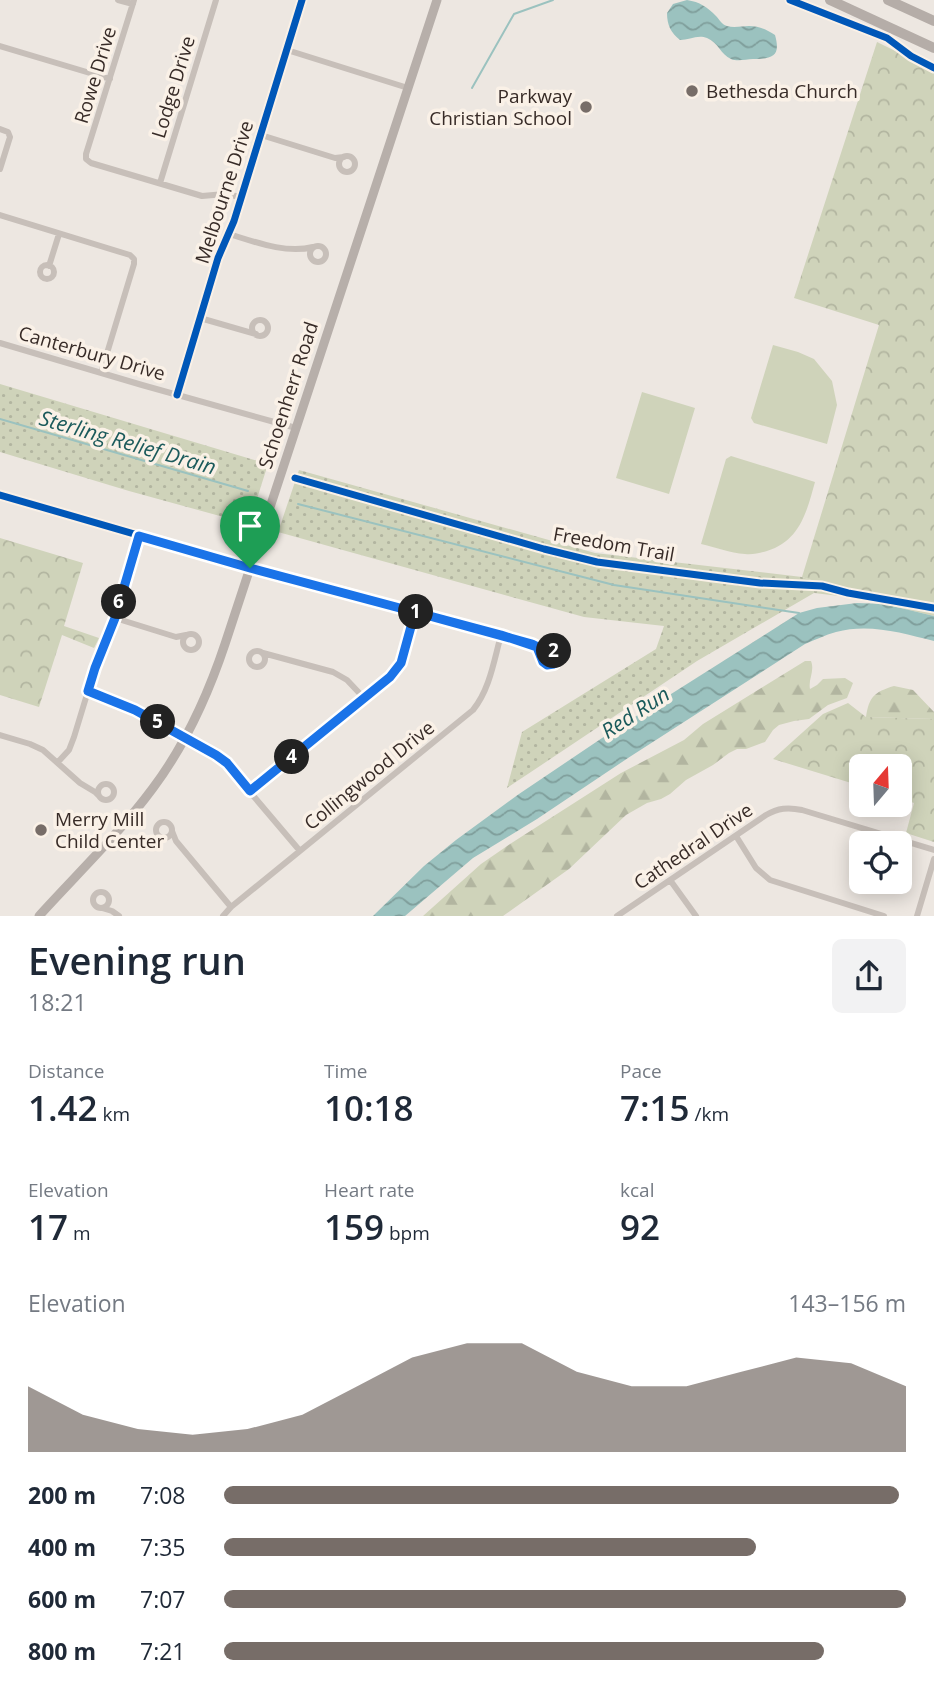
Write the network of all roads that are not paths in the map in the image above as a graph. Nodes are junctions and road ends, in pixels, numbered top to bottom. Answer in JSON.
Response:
{"nodes":[{"id":1,"x":118,"y":0,"type":"edge"},
{"id":2,"x":216,"y":0,"type":"edge"},
{"id":3,"x":302,"y":0,"type":"edge"},
{"id":4,"x":437,"y":0,"type":"edge"},
{"id":5,"x":830,"y":0,"type":"edge"},
{"id":6,"x":888,"y":0,"type":"edge"},
{"id":7,"x":134,"y":2,"type":"edge"},
{"id":8,"x":934,"y":21,"type":"edge"},
{"id":9,"x":0,"y":46,"type":"edge"},
{"id":10,"x":934,"y":48,"type":"edge"},
{"id":11,"x":287,"y":50,"type":"junction"},
{"id":12,"x":110,"y":79,"type":"junction"},
{"id":13,"x":408,"y":88,"type":"junction"},
{"id":14,"x":0,"y":129,"type":"edge"},
{"id":15,"x":261,"y":135,"type":"junction"},
{"id":16,"x":344,"y":157,"type":"junction"},
{"id":17,"x":335,"y":158,"type":"junction"},
{"id":18,"x":340,"y":166,"type":"junction"},
{"id":19,"x":0,"y":169,"type":"edge"},
{"id":20,"x":160,"y":183,"type":"junction"},
{"id":21,"x":241,"y":197,"type":"junction"},
{"id":22,"x":0,"y":215,"type":"edge"},
{"id":23,"x":59,"y":234,"type":"junction"},
{"id":24,"x":229,"y":234,"type":"junction"},
{"id":25,"x":313,"y":247,"type":"junction"},
{"id":26,"x":304,"y":249,"type":"junction"},
{"id":27,"x":311,"y":256,"type":"junction"},
{"id":28,"x":49,"y":266,"type":"dead end"},
{"id":29,"x":200,"y":318,"type":"junction"},
{"id":30,"x":253,"y":325,"type":"junction"},
{"id":31,"x":246,"y":332,"type":"junction"},
{"id":32,"x":256,"y":334,"type":"junction"},
{"id":33,"x":0,"y":343,"type":"edge"},
{"id":34,"x":101,"y":373,"type":"junction"},
{"id":35,"x":177,"y":395,"type":"junction"},
{"id":36,"x":296,"y":428,"type":"junction"},
{"id":37,"x":0,"y":495,"type":"edge"},
{"id":38,"x":139,"y":536,"type":"junction"},
{"id":39,"x":250,"y":568,"type":"junction"},
{"id":40,"x":415,"y":612,"type":"junction"},
{"id":41,"x":115,"y":618,"type":"junction"},
{"id":42,"x":186,"y":635,"type":"junction"},
{"id":43,"x":501,"y":635,"type":"junction"},
{"id":44,"x":176,"y":637,"type":"junction"},
{"id":45,"x":183,"y":644,"type":"junction"},
{"id":46,"x":537,"y":647,"type":"junction"},
{"id":47,"x":548,"y":649,"type":"junction"},
{"id":48,"x":263,"y":653,"type":"junction"},
{"id":49,"x":272,"y":656,"type":"junction"},
{"id":50,"x":541,"y":656,"type":"junction"},
{"id":51,"x":264,"y":663,"type":"junction"},
{"id":52,"x":88,"y":691,"type":"junction"},
{"id":53,"x":364,"y":698,"type":"junction"},
{"id":54,"x":0,"y":735,"type":"edge"},
{"id":55,"x":185,"y":738,"type":"junction"},
{"id":56,"x":58,"y":762,"type":"junction"},
{"id":57,"x":250,"y":791,"type":"junction"},
{"id":58,"x":99,"y":792,"type":"dead end"},
{"id":59,"x":172,"y":831,"type":"junction"},
{"id":60,"x":736,"y":836,"type":"junction"},
{"id":61,"x":166,"y":838,"type":"junction"},
{"id":62,"x":176,"y":841,"type":"junction"},
{"id":63,"x":934,"y":850,"type":"edge"},
{"id":64,"x":300,"y":851,"type":"junction"},
{"id":65,"x":934,"y":859,"type":"edge"},
{"id":66,"x":670,"y":880,"type":"junction"},
{"id":67,"x":109,"y":901,"type":"junction"},
{"id":68,"x":230,"y":907,"type":"junction"},
{"id":69,"x":102,"y":908,"type":"junction"},
{"id":70,"x":112,"y":911,"type":"junction"},
{"id":71,"x":38,"y":916,"type":"edge"},
{"id":72,"x":119,"y":916,"type":"edge"},
{"id":73,"x":223,"y":916,"type":"edge"},
{"id":74,"x":617,"y":916,"type":"edge"},
{"id":75,"x":696,"y":916,"type":"edge"},
{"id":76,"x":884,"y":916,"type":"edge"},
{"id":77,"x":917,"y":916,"type":"edge"}],
"edges":[{"from":1,"to":7,"type":"street"},
{"from":2,"to":20,"type":"street","name":"Lodge Drive"},
{"from":3,"to":11,"type":"street","name":"Melbourne Drive"},
{"from":4,"to":13,"type":"main road","name":"Schoenherr Road"},
{"from":5,"to":10,"type":"main road"},
{"from":6,"to":8,"type":"main road"},
{"from":7,"to":12,"type":"street","name":"Rowe Drive"},
{"from":9,"to":12,"type":"street"},
{"from":11,"to":13,"type":"street"},
{"from":11,"to":15,"type":"street","name":"Melbourne Drive"},
{"from":12,"to":20,"type":"street","name":"Rowe Drive"},
{"from":13,"to":36,"type":"main road","name":"Schoenherr Road"},
{"from":14,"to":19,"type":"street"},
{"from":15,"to":17,"type":"street"},
{"from":15,"to":21,"type":"street","name":"Melbourne Drive"},
{"from":16,"to":17,"type":"street"},
{"from":16,"to":18,"type":"street"},
{"from":16,"to":18,"type":"street"},
{"from":17,"to":18,"type":"street"},
{"from":20,"to":21,"type":"street"},
{"from":21,"to":24,"type":"street","name":"Melbourne Drive"},
{"from":22,"to":23,"type":"street"},
{"from":23,"to":28,"type":"street"},
{"from":23,"to":34,"type":"street"},
{"from":24,"to":26,"type":"street"},
{"from":24,"to":29,"type":"street","name":"Melbourne Drive"},
{"from":25,"to":26,"type":"street"},
{"from":25,"to":27,"type":"street"},
{"from":25,"to":27,"type":"street"},
{"from":26,"to":27,"type":"street"},
{"from":29,"to":31,"type":"street"},
{"from":29,"to":35,"type":"street","name":"Melbourne Drive"},
{"from":30,"to":31,"type":"street"},
{"from":30,"to":32,"type":"street"},
{"from":30,"to":32,"type":"street"},
{"from":31,"to":32,"type":"street"},
{"from":33,"to":34,"type":"street","name":"Canterbury Drive"},
{"from":34,"to":35,"type":"street","name":"Canterbury Drive"},
{"from":35,"to":36,"type":"street","name":"Canterbury Drive"},
{"from":36,"to":39,"type":"main road","name":"Schoenherr Road"},
{"from":37,"to":38,"type":"street"},
{"from":38,"to":39,"type":"street"},
{"from":38,"to":41,"type":"street"},
{"from":39,"to":40,"type":"street"},
{"from":39,"to":55,"type":"main road","name":"Schoenherr Road"},
{"from":40,"to":43,"type":"street"},
{"from":40,"to":53,"type":"street"},
{"from":41,"to":44,"type":"street"},
{"from":41,"to":52,"type":"street"},
{"from":42,"to":44,"type":"street"},
{"from":42,"to":45,"type":"street"},
{"from":42,"to":45,"type":"street"},
{"from":43,"to":46,"type":"street"},
{"from":43,"to":64,"type":"street","name":"Collingwood Drive"},
{"from":44,"to":45,"type":"street"},
{"from":46,"to":47,"type":"street"},
{"from":46,"to":50,"type":"street"},
{"from":47,"to":50,"type":"street"},
{"from":47,"to":50,"type":"street"},
{"from":48,"to":49,"type":"street"},
{"from":48,"to":51,"type":"street"},
{"from":48,"to":51,"type":"street"},
{"from":49,"to":51,"type":"street"},
{"from":49,"to":53,"type":"street"},
{"from":52,"to":55,"type":"street"},
{"from":52,"to":56,"type":"street"},
{"from":53,"to":57,"type":"street"},
{"from":54,"to":56,"type":"street"},
{"from":55,"to":57,"type":"street"},
{"from":55,"to":71,"type":"main road","name":"Schoenherr Road"},
{"from":56,"to":58,"type":"street"},
{"from":57,"to":64,"type":"street"},
{"from":59,"to":61,"type":"street"},
{"from":59,"to":61,"type":"street"},
{"from":59,"to":62,"type":"street"},
{"from":60,"to":63,"type":"street","name":"Cathedral Drive"},
{"from":60,"to":66,"type":"street","name":"Cathedral Drive"},
{"from":60,"to":76,"type":"street"},
{"from":61,"to":62,"type":"street"},
{"from":62,"to":68,"type":"street"},
{"from":64,"to":68,"type":"street","name":"Collingwood Drive"},
{"from":65,"to":77,"type":"street"},
{"from":66,"to":74,"type":"street","name":"Cathedral Drive"},
{"from":66,"to":75,"type":"street"},
{"from":67,"to":69,"type":"street"},
{"from":67,"to":69,"type":"street"},
{"from":67,"to":70,"type":"street"},
{"from":68,"to":73,"type":"street","name":"Collingwood Drive"},
{"from":69,"to":70,"type":"street"},
{"from":70,"to":72,"type":"street"}]}
